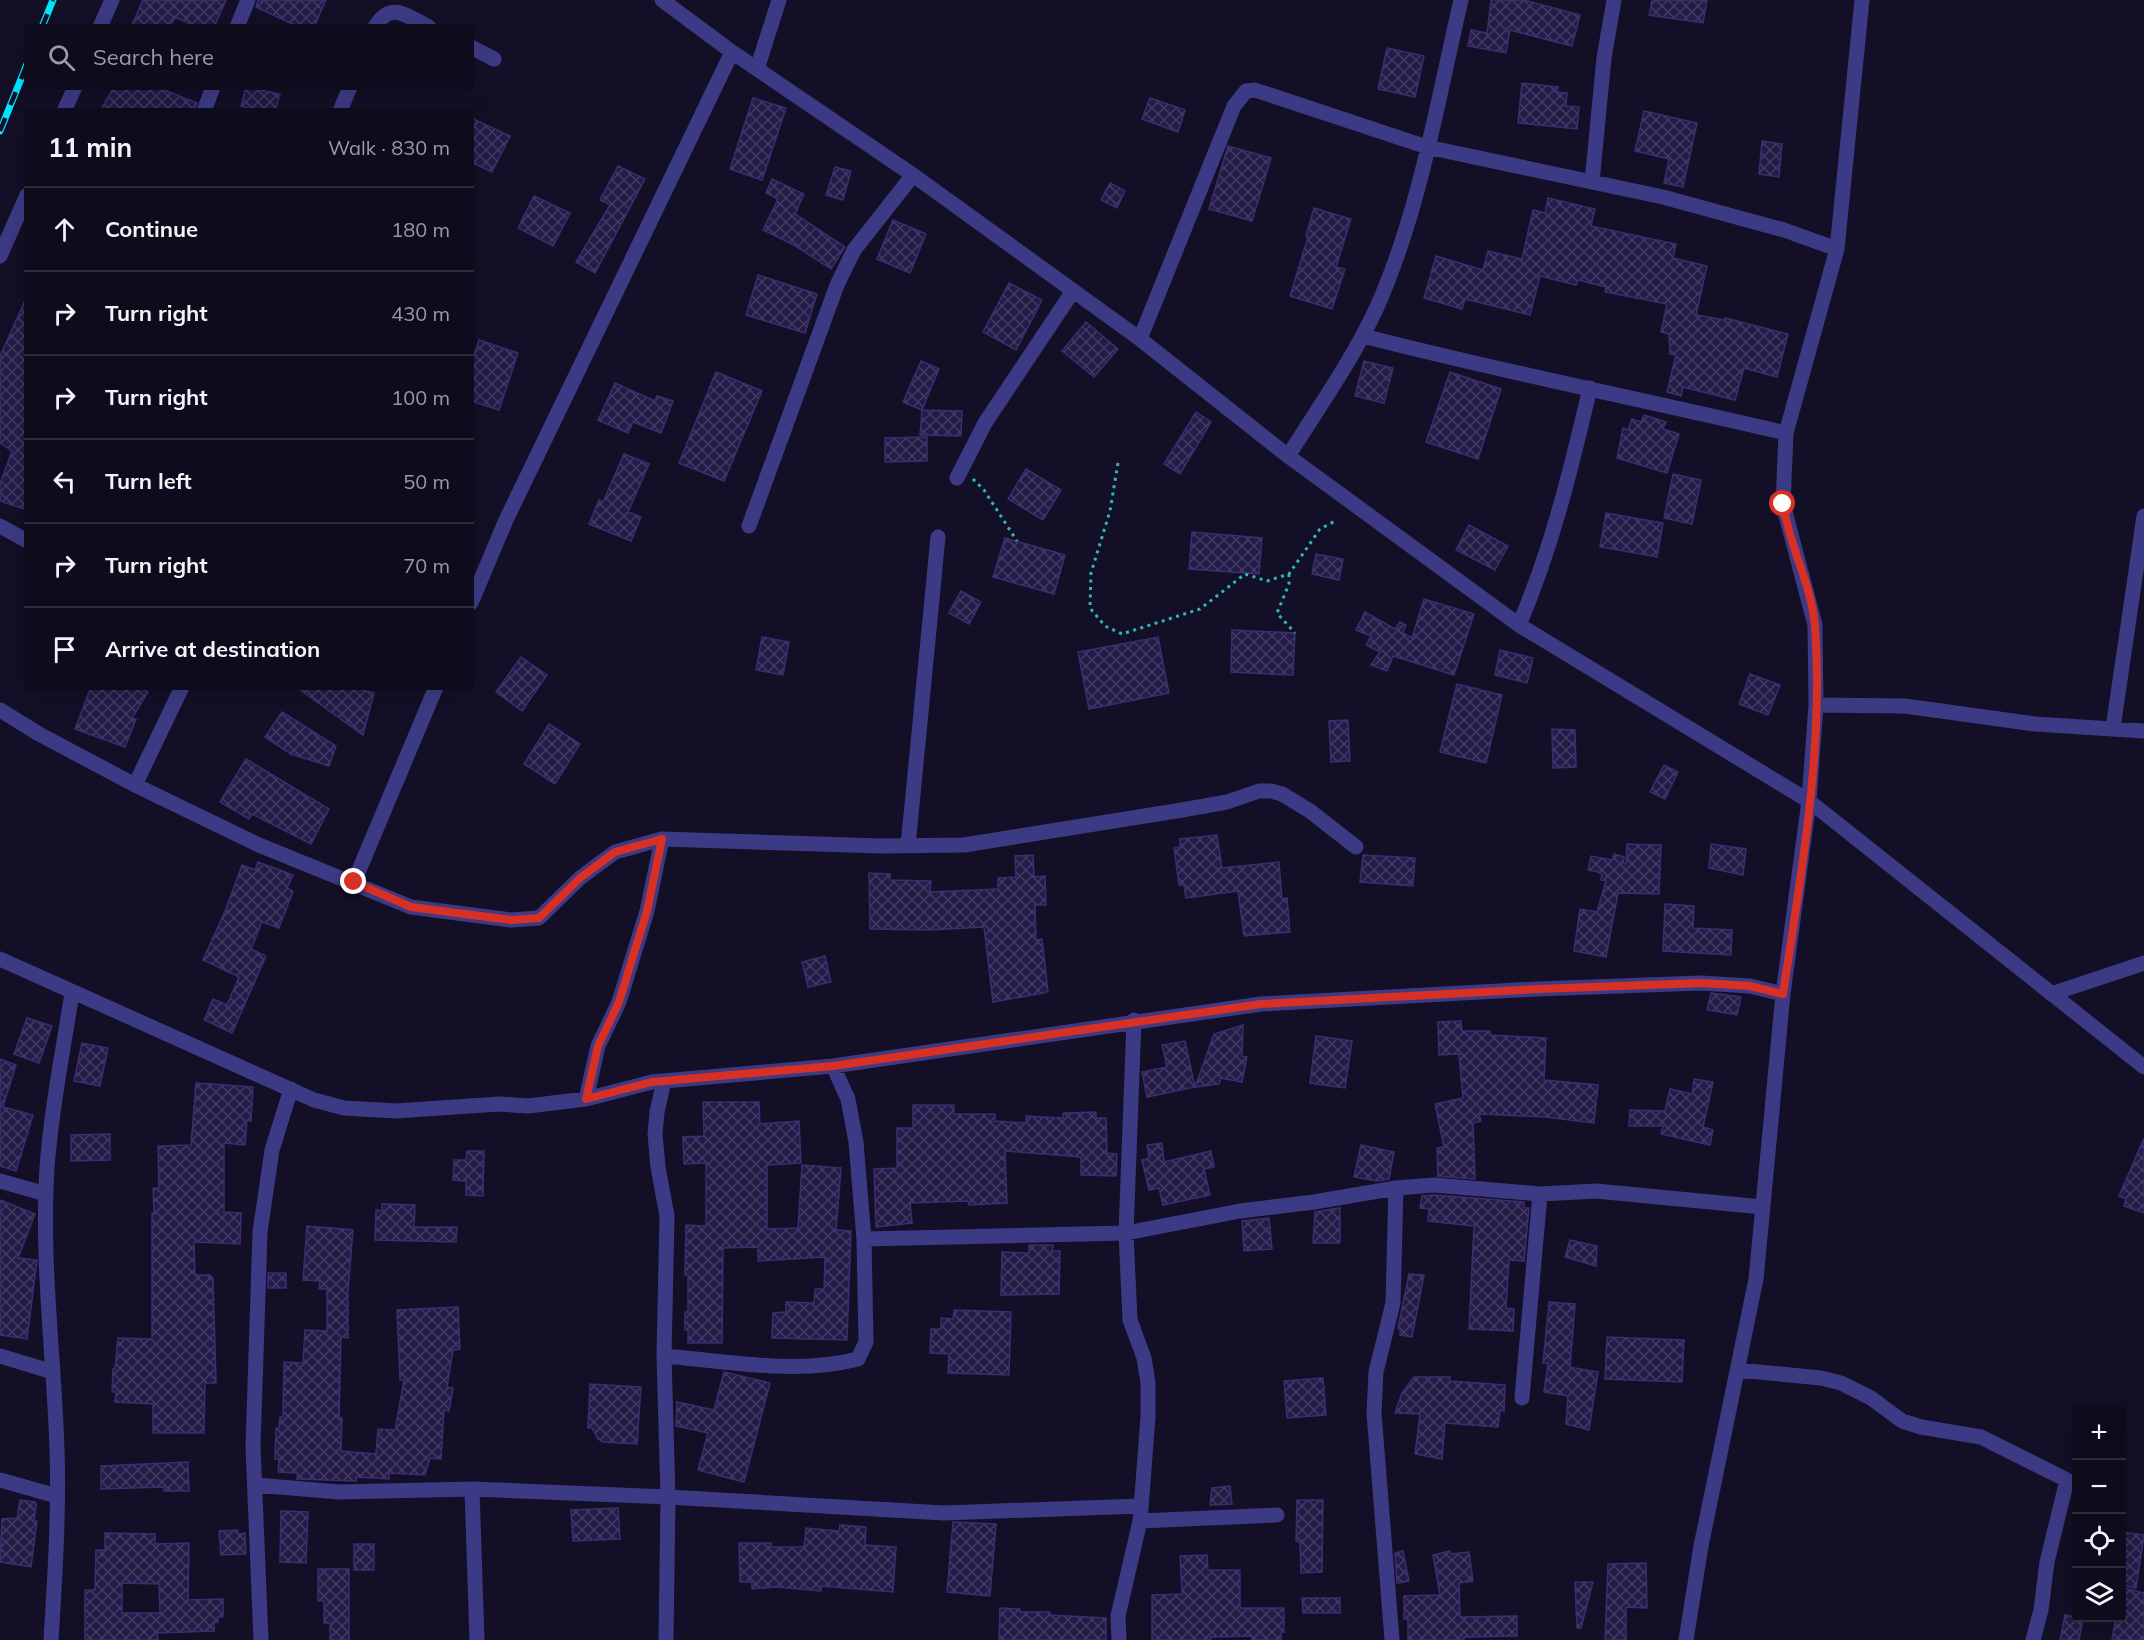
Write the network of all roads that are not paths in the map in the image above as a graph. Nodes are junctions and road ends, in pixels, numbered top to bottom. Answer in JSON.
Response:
{"nodes":[{"id":1,"x":112,"y":0,"type":"edge"},
{"id":2,"x":248,"y":0,"type":"edge"},
{"id":3,"x":662,"y":0,"type":"edge"},
{"id":4,"x":779,"y":0,"type":"edge"},
{"id":5,"x":1461,"y":0,"type":"edge"},
{"id":6,"x":1614,"y":0,"type":"edge"},
{"id":7,"x":1862,"y":0,"type":"edge"},
{"id":8,"x":101,"y":24,"type":"edge"},
{"id":9,"x":238,"y":24,"type":"edge"},
{"id":10,"x":377,"y":24,"type":"edge"},
{"id":11,"x":423,"y":24,"type":"edge"},
{"id":12,"x":474,"y":49,"type":"edge"},
{"id":13,"x":732,"y":52,"type":"junction"},
{"id":14,"x":494,"y":59,"type":"dead end"},
{"id":15,"x":757,"y":69,"type":"junction"},
{"id":16,"x":74,"y":90,"type":"edge"},
{"id":17,"x":212,"y":90,"type":"edge"},
{"id":18,"x":349,"y":90,"type":"edge"},
{"id":19,"x":65,"y":108,"type":"edge"},
{"id":20,"x":205,"y":108,"type":"edge"},
{"id":21,"x":341,"y":108,"type":"edge"},
{"id":22,"x":1427,"y":147,"type":"junction"},
{"id":23,"x":913,"y":175,"type":"junction"},
{"id":24,"x":1592,"y":182,"type":"junction"},
{"id":25,"x":24,"y":202,"type":"edge"},
{"id":26,"x":1837,"y":249,"type":"junction"},
{"id":27,"x":0,"y":256,"type":"edge"},
{"id":28,"x":1073,"y":291,"type":"junction"},
{"id":29,"x":1363,"y":336,"type":"junction"},
{"id":30,"x":1140,"y":339,"type":"junction"},
{"id":31,"x":1590,"y":388,"type":"junction"},
{"id":32,"x":1785,"y":433,"type":"junction"},
{"id":33,"x":1288,"y":456,"type":"junction"},
{"id":34,"x":959,"y":473,"type":"road end"},
{"id":35,"x":2144,"y":516,"type":"edge"},
{"id":36,"x":0,"y":526,"type":"edge"},
{"id":37,"x":749,"y":526,"type":"dead end"},
{"id":38,"x":938,"y":537,"type":"dead end"},
{"id":39,"x":24,"y":539,"type":"edge"},
{"id":40,"x":474,"y":596,"type":"edge"},
{"id":41,"x":1519,"y":625,"type":"junction"},
{"id":42,"x":181,"y":690,"type":"edge"},
{"id":43,"x":435,"y":690,"type":"edge"},
{"id":44,"x":1816,"y":705,"type":"junction"},
{"id":45,"x":0,"y":710,"type":"edge"},
{"id":46,"x":2113,"y":728,"type":"junction"},
{"id":47,"x":2144,"y":731,"type":"edge"},
{"id":48,"x":135,"y":784,"type":"junction"},
{"id":49,"x":1809,"y":801,"type":"junction"},
{"id":50,"x":662,"y":839,"type":"junction"},
{"id":51,"x":908,"y":846,"type":"junction"},
{"id":52,"x":1356,"y":847,"type":"dead end"},
{"id":53,"x":354,"y":882,"type":"junction"},
{"id":54,"x":0,"y":959,"type":"edge"},
{"id":55,"x":2144,"y":963,"type":"edge"},
{"id":56,"x":72,"y":993,"type":"junction"},
{"id":57,"x":1783,"y":994,"type":"junction"},
{"id":58,"x":2051,"y":994,"type":"junction"},
{"id":59,"x":1134,"y":1020,"type":"junction"},
{"id":60,"x":833,"y":1066,"type":"junction"},
{"id":61,"x":2144,"y":1067,"type":"edge"},
{"id":62,"x":664,"y":1081,"type":"junction"},
{"id":63,"x":291,"y":1089,"type":"junction"},
{"id":64,"x":586,"y":1099,"type":"junction"},
{"id":65,"x":0,"y":1181,"type":"edge"},
{"id":66,"x":1396,"y":1188,"type":"junction"},
{"id":67,"x":46,"y":1194,"type":"junction"},
{"id":68,"x":1540,"y":1194,"type":"junction"},
{"id":69,"x":1762,"y":1207,"type":"junction"},
{"id":70,"x":1126,"y":1233,"type":"junction"},
{"id":71,"x":864,"y":1239,"type":"junction"},
{"id":72,"x":0,"y":1356,"type":"edge"},
{"id":73,"x":664,"y":1356,"type":"junction"},
{"id":74,"x":1738,"y":1370,"type":"junction"},
{"id":75,"x":53,"y":1371,"type":"junction"},
{"id":76,"x":1522,"y":1398,"type":"dead end"},
{"id":77,"x":0,"y":1480,"type":"edge"},
{"id":78,"x":255,"y":1485,"type":"junction"},
{"id":79,"x":472,"y":1489,"type":"junction"},
{"id":80,"x":57,"y":1496,"type":"junction"},
{"id":81,"x":668,"y":1497,"type":"junction"},
{"id":82,"x":1140,"y":1513,"type":"junction"},
{"id":83,"x":1277,"y":1515,"type":"dead end"},
{"id":84,"x":51,"y":1640,"type":"edge"},
{"id":85,"x":261,"y":1640,"type":"edge"},
{"id":86,"x":477,"y":1640,"type":"edge"},
{"id":87,"x":666,"y":1640,"type":"edge"},
{"id":88,"x":1119,"y":1640,"type":"edge"},
{"id":89,"x":1392,"y":1640,"type":"edge"},
{"id":90,"x":1686,"y":1640,"type":"edge"},
{"id":91,"x":2033,"y":1640,"type":"edge"}],
"edges":[{"from":1,"to":8,"type":"street"},
{"from":2,"to":9,"type":"street"},
{"from":3,"to":13,"type":"street"},
{"from":4,"to":15,"type":"street"},
{"from":5,"to":22,"type":"street"},
{"from":6,"to":24,"type":"street"},
{"from":7,"to":26,"type":"street"},
{"from":10,"to":11,"type":"street"},
{"from":12,"to":14,"type":"street"},
{"from":13,"to":15,"type":"street"},
{"from":13,"to":40,"type":"street"},
{"from":15,"to":23,"type":"street"},
{"from":16,"to":19,"type":"street"},
{"from":17,"to":20,"type":"street"},
{"from":18,"to":21,"type":"street"},
{"from":22,"to":24,"type":"street"},
{"from":22,"to":29,"type":"street"},
{"from":22,"to":30,"type":"street"},
{"from":23,"to":28,"type":"street"},
{"from":23,"to":37,"type":"street"},
{"from":24,"to":26,"type":"street"},
{"from":25,"to":27,"type":"street"},
{"from":26,"to":32,"type":"street"},
{"from":28,"to":30,"type":"street"},
{"from":28,"to":34,"type":"street"},
{"from":29,"to":31,"type":"street"},
{"from":29,"to":33,"type":"street"},
{"from":30,"to":33,"type":"street"},
{"from":31,"to":32,"type":"street"},
{"from":31,"to":41,"type":"street"},
{"from":32,"to":44,"type":"street"},
{"from":33,"to":41,"type":"street"},
{"from":35,"to":46,"type":"street"},
{"from":36,"to":39,"type":"street"},
{"from":38,"to":51,"type":"street"},
{"from":41,"to":49,"type":"street"},
{"from":42,"to":48,"type":"street"},
{"from":43,"to":53,"type":"street"},
{"from":44,"to":46,"type":"street"},
{"from":44,"to":49,"type":"street"},
{"from":45,"to":48,"type":"street"},
{"from":46,"to":47,"type":"street"},
{"from":48,"to":53,"type":"street"},
{"from":49,"to":57,"type":"street"},
{"from":49,"to":58,"type":"street"},
{"from":50,"to":51,"type":"street"},
{"from":50,"to":53,"type":"street"},
{"from":50,"to":64,"type":"street"},
{"from":51,"to":52,"type":"street"},
{"from":54,"to":56,"type":"street"},
{"from":55,"to":58,"type":"street"},
{"from":56,"to":63,"type":"street"},
{"from":56,"to":67,"type":"street"},
{"from":57,"to":59,"type":"street"},
{"from":57,"to":69,"type":"street"},
{"from":58,"to":61,"type":"street"},
{"from":59,"to":60,"type":"street"},
{"from":59,"to":70,"type":"street"},
{"from":60,"to":62,"type":"street"},
{"from":60,"to":71,"type":"street"},
{"from":62,"to":64,"type":"street"},
{"from":62,"to":73,"type":"street"},
{"from":63,"to":64,"type":"street"},
{"from":63,"to":78,"type":"street"},
{"from":65,"to":67,"type":"street"},
{"from":66,"to":68,"type":"street"},
{"from":66,"to":70,"type":"street"},
{"from":66,"to":89,"type":"street"},
{"from":67,"to":75,"type":"street"},
{"from":68,"to":69,"type":"street"},
{"from":68,"to":76,"type":"street"},
{"from":69,"to":74,"type":"street"},
{"from":70,"to":71,"type":"street"},
{"from":70,"to":82,"type":"street"},
{"from":71,"to":73,"type":"street"},
{"from":72,"to":75,"type":"street"},
{"from":73,"to":81,"type":"street"},
{"from":74,"to":90,"type":"street"},
{"from":74,"to":91,"type":"street"},
{"from":75,"to":80,"type":"street"},
{"from":77,"to":80,"type":"street"},
{"from":78,"to":79,"type":"street"},
{"from":78,"to":85,"type":"street"},
{"from":79,"to":81,"type":"street"},
{"from":79,"to":86,"type":"street"},
{"from":80,"to":84,"type":"street"},
{"from":81,"to":82,"type":"street"},
{"from":81,"to":87,"type":"street"},
{"from":82,"to":83,"type":"street"},
{"from":82,"to":88,"type":"street"}]}
